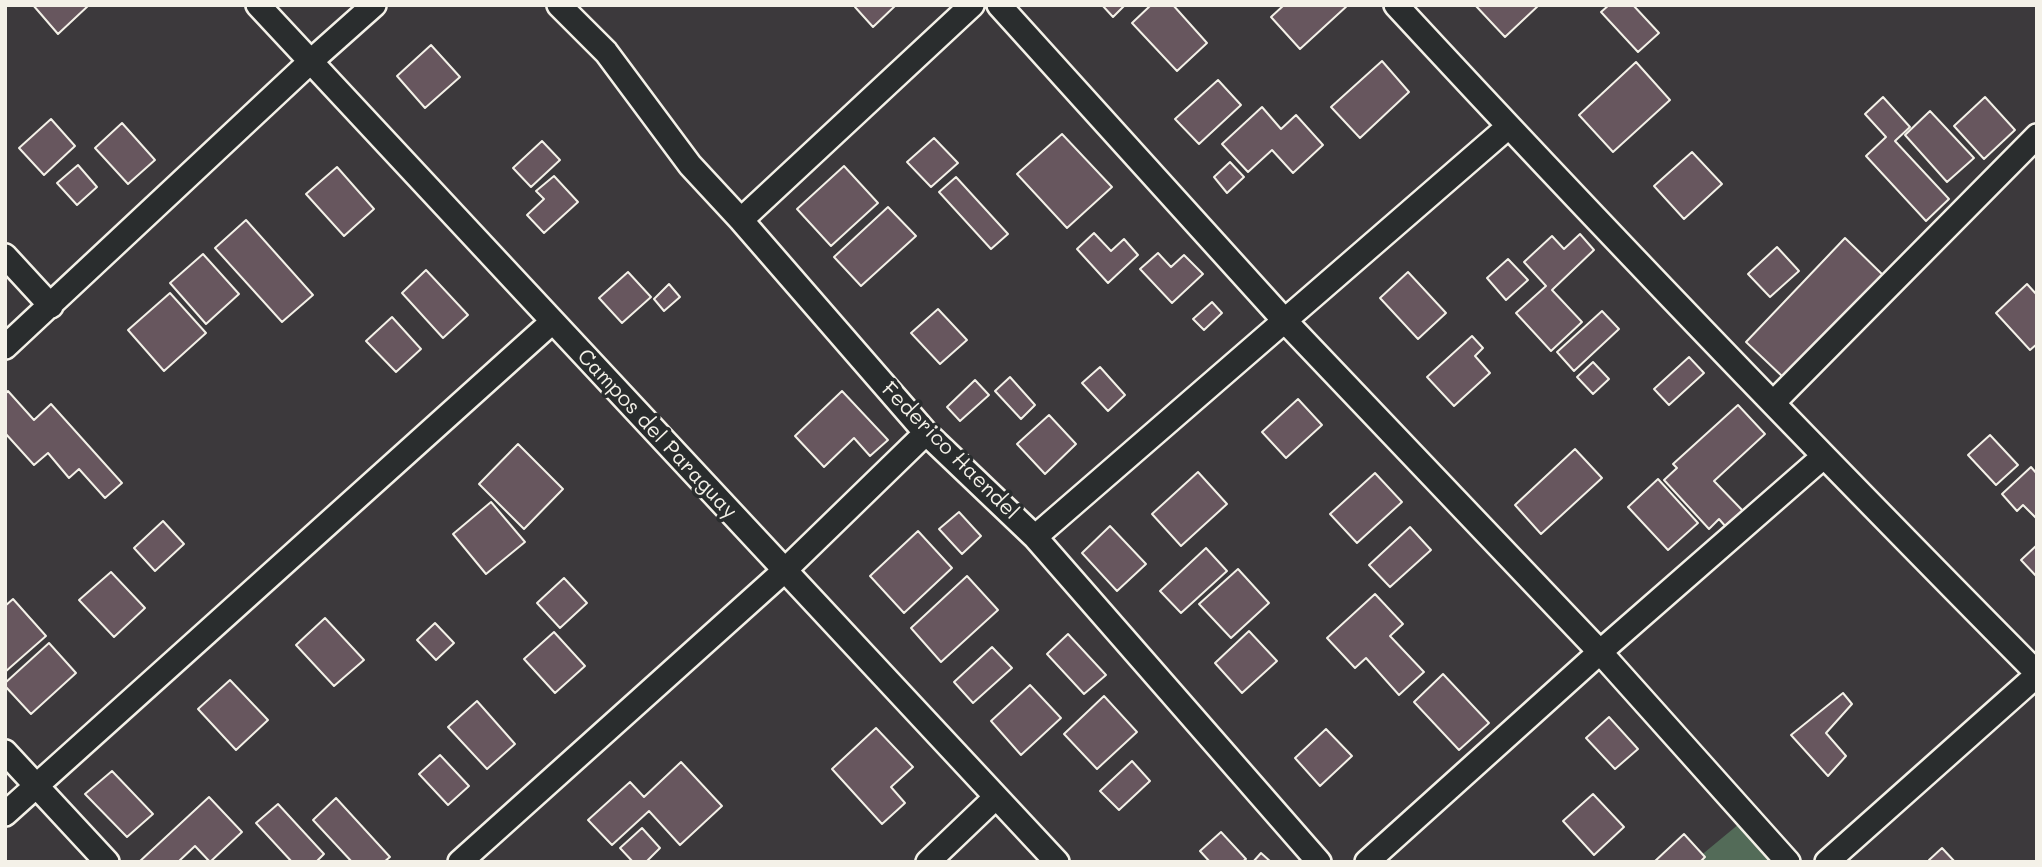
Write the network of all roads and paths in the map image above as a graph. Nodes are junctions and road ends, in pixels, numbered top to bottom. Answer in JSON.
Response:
{"nodes":[{"id":1,"x":258,"y":5,"type":"edge"},
{"id":2,"x":374,"y":5,"type":"edge"},
{"id":3,"x":559,"y":5,"type":"edge"},
{"id":4,"x":972,"y":5,"type":"edge"},
{"id":5,"x":999,"y":5,"type":"edge"},
{"id":6,"x":1400,"y":7,"type":"edge"},
{"id":7,"x":310,"y":62,"type":"junction"},
{"id":8,"x":1508,"y":127,"type":"junction"},
{"id":9,"x":2037,"y":136,"type":"edge"},
{"id":10,"x":741,"y":220,"type":"junction"},
{"id":11,"x":5,"y":256,"type":"edge"},
{"id":12,"x":51,"y":306,"type":"junction"},
{"id":13,"x":1284,"y":320,"type":"junction"},
{"id":14,"x":552,"y":321,"type":"junction"},
{"id":15,"x":5,"y":347,"type":"edge"},
{"id":16,"x":1773,"y":403,"type":"junction"},
{"id":17,"x":926,"y":433,"type":"junction"},
{"id":18,"x":1824,"y":457,"type":"junction"},
{"id":19,"x":1035,"y":537,"type":"junction"},
{"id":20,"x":784,"y":571,"type":"junction"},
{"id":21,"x":1600,"y":652,"type":"junction"},
{"id":22,"x":2037,"y":674,"type":"edge"},
{"id":23,"x":5,"y":752,"type":"edge"},
{"id":24,"x":38,"y":786,"type":"junction"},
{"id":25,"x":996,"y":797,"type":"junction"},
{"id":26,"x":5,"y":814,"type":"edge"},
{"id":27,"x":107,"y":862,"type":"edge"},
{"id":28,"x":460,"y":862,"type":"edge"},
{"id":29,"x":929,"y":862,"type":"edge"},
{"id":30,"x":1057,"y":862,"type":"edge"},
{"id":31,"x":1319,"y":862,"type":"edge"},
{"id":32,"x":1367,"y":862,"type":"edge"},
{"id":33,"x":1788,"y":862,"type":"edge"},
{"id":34,"x":1827,"y":862,"type":"edge"}],
"edges":[{"from":1,"to":7,"type":"street","name":"Campos del Paraguay"},
{"from":2,"to":7,"type":"street"},
{"from":3,"to":10,"type":"street","name":"Federico Haendel"},
{"from":4,"to":10,"type":"street"},
{"from":5,"to":13,"type":"street"},
{"from":6,"to":8,"type":"street"},
{"from":7,"to":12,"type":"street"},
{"from":7,"to":14,"type":"street","name":"Campos del Paraguay"},
{"from":8,"to":13,"type":"street"},
{"from":8,"to":16,"type":"street"},
{"from":9,"to":16,"type":"street"},
{"from":10,"to":17,"type":"street","name":"Federico Haendel"},
{"from":11,"to":12,"type":"street"},
{"from":12,"to":15,"type":"street"},
{"from":13,"to":19,"type":"street"},
{"from":13,"to":21,"type":"street"},
{"from":14,"to":20,"type":"street","name":"Campos del Paraguay"},
{"from":14,"to":24,"type":"street"},
{"from":16,"to":18,"type":"street"},
{"from":17,"to":19,"type":"street","name":"Federico Haendel"},
{"from":17,"to":20,"type":"street"},
{"from":18,"to":21,"type":"street"},
{"from":18,"to":22,"type":"street"},
{"from":19,"to":31,"type":"street","name":"Federico Haendel"},
{"from":20,"to":25,"type":"street","name":"Campos del Paraguay"},
{"from":20,"to":28,"type":"street"},
{"from":21,"to":32,"type":"street"},
{"from":21,"to":33,"type":"street"},
{"from":22,"to":34,"type":"street"},
{"from":23,"to":24,"type":"street"},
{"from":24,"to":26,"type":"street"},
{"from":24,"to":27,"type":"street"},
{"from":25,"to":29,"type":"street"},
{"from":25,"to":30,"type":"street","name":"Campos del Paraguay"}]}
